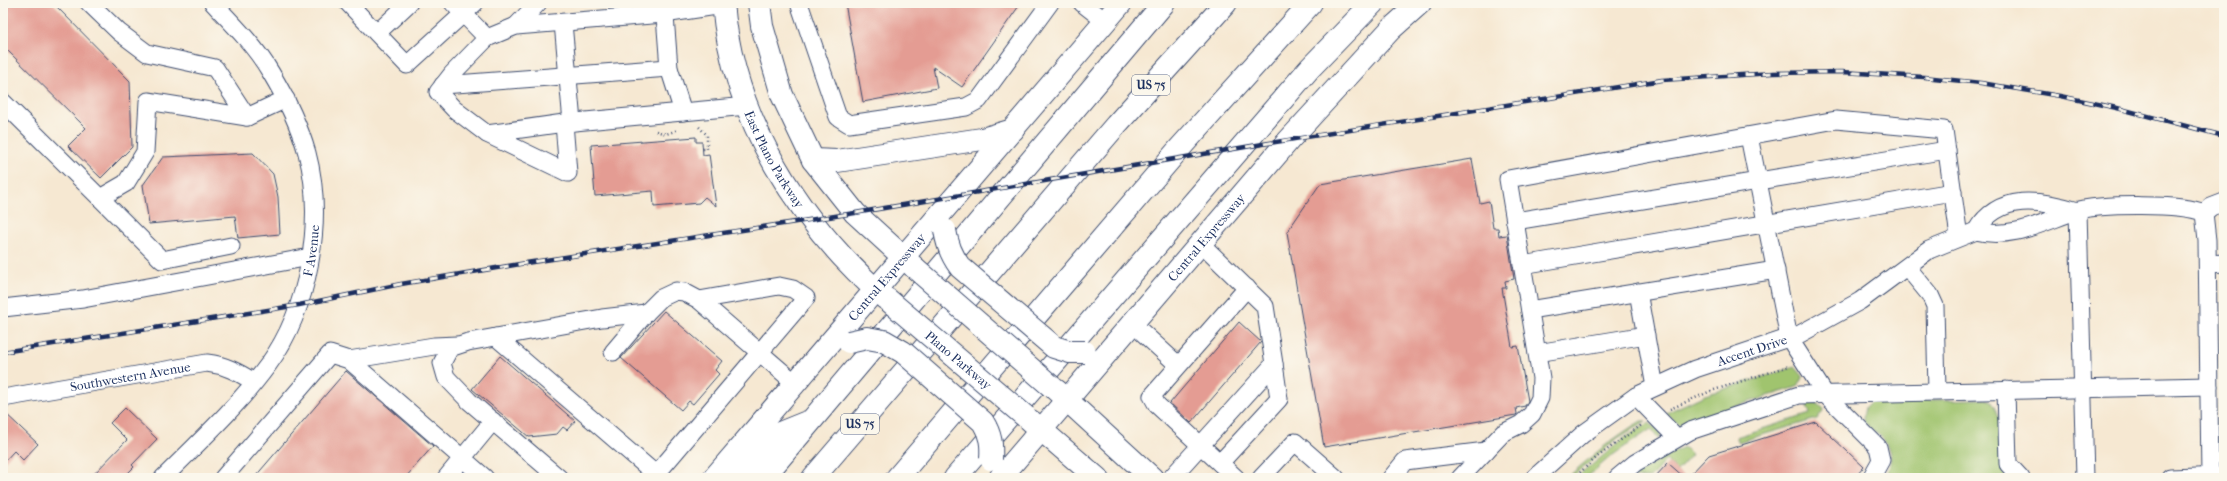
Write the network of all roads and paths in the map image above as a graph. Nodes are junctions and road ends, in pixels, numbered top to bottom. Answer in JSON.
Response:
{"nodes":[{"id":1,"x":213,"y":3,"type":"edge"},
{"id":2,"x":348,"y":3,"type":"edge"},
{"id":3,"x":409,"y":3,"type":"edge"},
{"id":4,"x":538,"y":3,"type":"edge"},
{"id":5,"x":759,"y":3,"type":"edge"},
{"id":6,"x":799,"y":3,"type":"edge"},
{"id":7,"x":1050,"y":3,"type":"edge"},
{"id":8,"x":1082,"y":3,"type":"edge"},
{"id":9,"x":1121,"y":3,"type":"edge"},
{"id":10,"x":1164,"y":3,"type":"edge"},
{"id":11,"x":1226,"y":3,"type":"edge"},
{"id":12,"x":1311,"y":3,"type":"edge"},
{"id":13,"x":1373,"y":3,"type":"edge"},
{"id":14,"x":1420,"y":3,"type":"edge"},
{"id":15,"x":92,"y":4,"type":"edge"},
{"id":16,"x":725,"y":4,"type":"edge"},
{"id":17,"x":464,"y":7,"type":"edge"},
{"id":18,"x":664,"y":8,"type":"edge"},
{"id":19,"x":1105,"y":21,"type":"junction"},
{"id":20,"x":563,"y":23,"type":"junction"},
{"id":21,"x":516,"y":26,"type":"junction"},
{"id":22,"x":377,"y":34,"type":"junction"},
{"id":23,"x":487,"y":38,"type":"junction"},
{"id":24,"x":669,"y":68,"type":"junction"},
{"id":25,"x":568,"y":77,"type":"junction"},
{"id":26,"x":443,"y":85,"type":"junction"},
{"id":27,"x":286,"y":100,"type":"junction"},
{"id":28,"x":3,"y":102,"type":"edge"},
{"id":29,"x":747,"y":106,"type":"junction"},
{"id":30,"x":637,"y":116,"type":"junction"},
{"id":31,"x":247,"y":117,"type":"junction"},
{"id":32,"x":682,"y":120,"type":"junction"},
{"id":33,"x":568,"y":122,"type":"junction"},
{"id":34,"x":696,"y":125,"type":"dead end"},
{"id":35,"x":1013,"y":130,"type":"junction"},
{"id":36,"x":486,"y":134,"type":"junction"},
{"id":37,"x":1749,"y":136,"type":"junction"},
{"id":38,"x":702,"y":149,"type":"dead end"},
{"id":39,"x":1947,"y":150,"type":"junction"},
{"id":40,"x":813,"y":160,"type":"junction"},
{"id":41,"x":1758,"y":181,"type":"junction"},
{"id":42,"x":1953,"y":192,"type":"junction"},
{"id":43,"x":100,"y":198,"type":"junction"},
{"id":44,"x":2224,"y":202,"type":"edge"},
{"id":45,"x":2078,"y":211,"type":"junction"},
{"id":46,"x":2204,"y":213,"type":"junction"},
{"id":47,"x":945,"y":220,"type":"junction"},
{"id":48,"x":1515,"y":221,"type":"junction"},
{"id":49,"x":1767,"y":223,"type":"junction"},
{"id":50,"x":1976,"y":231,"type":"junction"},
{"id":51,"x":1959,"y":237,"type":"junction"},
{"id":52,"x":1200,"y":243,"type":"junction"},
{"id":53,"x":231,"y":246,"type":"dead end"},
{"id":54,"x":310,"y":257,"type":"junction"},
{"id":55,"x":909,"y":263,"type":"junction"},
{"id":56,"x":2216,"y":264,"type":"edge"},
{"id":57,"x":1522,"y":265,"type":"junction"},
{"id":58,"x":1907,"y":267,"type":"junction"},
{"id":59,"x":1776,"y":270,"type":"junction"},
{"id":60,"x":1246,"y":288,"type":"junction"},
{"id":61,"x":1638,"y":292,"type":"junction"},
{"id":62,"x":882,"y":294,"type":"junction"},
{"id":63,"x":698,"y":300,"type":"junction"},
{"id":64,"x":3,"y":308,"type":"edge"},
{"id":65,"x":1530,"y":310,"type":"junction"},
{"id":66,"x":646,"y":313,"type":"junction"},
{"id":67,"x":1130,"y":326,"type":"junction"},
{"id":68,"x":1646,"y":335,"type":"junction"},
{"id":69,"x":496,"y":337,"type":"junction"},
{"id":70,"x":1790,"y":338,"type":"junction"},
{"id":71,"x":457,"y":345,"type":"junction"},
{"id":72,"x":613,"y":352,"type":"dead end"},
{"id":73,"x":760,"y":353,"type":"junction"},
{"id":74,"x":1537,"y":353,"type":"junction"},
{"id":75,"x":815,"y":358,"type":"junction"},
{"id":76,"x":349,"y":360,"type":"junction"},
{"id":77,"x":1274,"y":364,"type":"junction"},
{"id":78,"x":1178,"y":365,"type":"junction"},
{"id":79,"x":1793,"y":365,"type":"dead end"},
{"id":80,"x":254,"y":382,"type":"junction"},
{"id":81,"x":796,"y":383,"type":"junction"},
{"id":82,"x":2209,"y":386,"type":"junction"},
{"id":83,"x":1655,"y":387,"type":"junction"},
{"id":84,"x":2082,"y":388,"type":"junction"},
{"id":85,"x":2006,"y":390,"type":"junction"},
{"id":86,"x":1937,"y":391,"type":"junction"},
{"id":87,"x":1060,"y":394,"type":"junction"},
{"id":88,"x":1825,"y":394,"type":"junction"},
{"id":89,"x":1636,"y":396,"type":"junction"},
{"id":90,"x":3,"y":398,"type":"edge"},
{"id":91,"x":1656,"y":417,"type":"junction"},
{"id":92,"x":810,"y":421,"type":"junction"},
{"id":93,"x":493,"y":422,"type":"junction"},
{"id":94,"x":1034,"y":423,"type":"junction"},
{"id":95,"x":1676,"y":437,"type":"junction"},
{"id":96,"x":1200,"y":446,"type":"junction"},
{"id":97,"x":1486,"y":451,"type":"junction"},
{"id":98,"x":462,"y":459,"type":"junction"},
{"id":99,"x":1220,"y":463,"type":"junction"},
{"id":100,"x":993,"y":472,"type":"edge"},
{"id":101,"x":173,"y":475,"type":"edge"},
{"id":102,"x":2217,"y":476,"type":"edge"},
{"id":103,"x":657,"y":477,"type":"edge"},
{"id":104,"x":223,"y":478,"type":"edge"},
{"id":105,"x":446,"y":478,"type":"edge"},
{"id":106,"x":485,"y":478,"type":"edge"},
{"id":107,"x":559,"y":478,"type":"edge"},
{"id":108,"x":714,"y":478,"type":"edge"},
{"id":109,"x":736,"y":478,"type":"edge"},
{"id":110,"x":763,"y":478,"type":"edge"},
{"id":111,"x":813,"y":478,"type":"edge"},
{"id":112,"x":897,"y":478,"type":"edge"},
{"id":113,"x":956,"y":478,"type":"edge"},
{"id":114,"x":1097,"y":478,"type":"edge"},
{"id":115,"x":1152,"y":478,"type":"edge"},
{"id":116,"x":1171,"y":478,"type":"edge"},
{"id":117,"x":1236,"y":478,"type":"edge"},
{"id":118,"x":1261,"y":478,"type":"edge"},
{"id":119,"x":1336,"y":478,"type":"edge"},
{"id":120,"x":1391,"y":478,"type":"edge"},
{"id":121,"x":1460,"y":478,"type":"edge"},
{"id":122,"x":1534,"y":478,"type":"edge"},
{"id":123,"x":1574,"y":478,"type":"edge"},
{"id":124,"x":1617,"y":478,"type":"edge"},
{"id":125,"x":1871,"y":478,"type":"edge"},
{"id":126,"x":2021,"y":478,"type":"edge"},
{"id":127,"x":2085,"y":478,"type":"edge"},
{"id":128,"x":2170,"y":478,"type":"edge"}],
"edges":[{"from":1,"to":27,"type":"street","name":"F Avenue"},
{"from":2,"to":22,"type":"street"},
{"from":3,"to":22,"type":"street"},
{"from":4,"to":21,"type":"street"},
{"from":5,"to":40,"type":"main road"},
{"from":6,"to":7,"type":"street"},
{"from":8,"to":19,"type":"street"},
{"from":9,"to":19,"type":"main road","name":"Central Expressway"},
{"from":10,"to":92,"type":"main road"},
{"from":11,"to":111,"type":"main road","number":"US 75"},
{"from":12,"to":112,"type":"main road"},
{"from":13,"to":113,"type":"main road"},
{"from":14,"to":52,"type":"main road","name":"Central Expressway"},
{"from":15,"to":31,"type":"street"},
{"from":16,"to":18,"type":"street"},
{"from":16,"to":29,"type":"main road","name":"East Plano Parkway"},
{"from":17,"to":22,"type":"street"},
{"from":17,"to":23,"type":"street"},
{"from":18,"to":20,"type":"street"},
{"from":18,"to":24,"type":"street"},
{"from":19,"to":35,"type":"main road","name":"Central Expressway"},
{"from":20,"to":21,"type":"street"},
{"from":20,"to":25,"type":"street"},
{"from":21,"to":23,"type":"street"},
{"from":23,"to":26,"type":"street"},
{"from":24,"to":25,"type":"street"},
{"from":24,"to":32,"type":"street"},
{"from":25,"to":26,"type":"street"},
{"from":25,"to":33,"type":"street"},
{"from":26,"to":36,"type":"street"},
{"from":27,"to":31,"type":"street"},
{"from":27,"to":54,"type":"street","name":"F Avenue"},
{"from":28,"to":43,"type":"street"},
{"from":29,"to":32,"type":"street"},
{"from":29,"to":62,"type":"main road","name":"East Plano Parkway"},
{"from":30,"to":32,"type":"street"},
{"from":30,"to":32,"type":"path"},
{"from":30,"to":33,"type":"street"},
{"from":31,"to":43,"type":"street"},
{"from":33,"to":36,"type":"street"},
{"from":33,"to":36,"type":"street"},
{"from":34,"to":38,"type":"path"},
{"from":35,"to":40,"type":"main road"},
{"from":35,"to":47,"type":"main road","name":"Central Expressway"},
{"from":37,"to":39,"type":"street"},
{"from":37,"to":41,"type":"street"},
{"from":37,"to":48,"type":"street"},
{"from":39,"to":41,"type":"street"},
{"from":39,"to":42,"type":"street"},
{"from":40,"to":55,"type":"main road"},
{"from":41,"to":48,"type":"street"},
{"from":41,"to":49,"type":"street"},
{"from":42,"to":49,"type":"street"},
{"from":42,"to":51,"type":"street"},
{"from":43,"to":53,"type":"street"},
{"from":44,"to":46,"type":"street"},
{"from":45,"to":46,"type":"street"},
{"from":45,"to":50,"type":"street"},
{"from":45,"to":50,"type":"street"},
{"from":45,"to":84,"type":"street"},
{"from":46,"to":56,"type":"street"},
{"from":47,"to":55,"type":"main road","name":"Central Expressway"},
{"from":47,"to":67,"type":"main road","bridge":true},
{"from":48,"to":57,"type":"street"},
{"from":49,"to":57,"type":"street"},
{"from":49,"to":59,"type":"street"},
{"from":50,"to":51,"type":"street","name":"Accent Drive"},
{"from":51,"to":58,"type":"street","name":"Accent Drive"},
{"from":52,"to":60,"type":"street"},
{"from":52,"to":67,"type":"main road","name":"Central Expressway"},
{"from":54,"to":64,"type":"street"},
{"from":54,"to":80,"type":"street","name":"F Avenue"},
{"from":55,"to":62,"type":"main road","name":"Central Expressway"},
{"from":55,"to":87,"type":"main road","bridge":true},
{"from":56,"to":82,"type":"street"},
{"from":57,"to":65,"type":"street"},
{"from":58,"to":70,"type":"street","name":"Accent Drive"},
{"from":58,"to":86,"type":"street"},
{"from":59,"to":61,"type":"street"},
{"from":59,"to":70,"type":"street"},
{"from":60,"to":77,"type":"street"},
{"from":60,"to":78,"type":"street"},
{"from":61,"to":65,"type":"street"},
{"from":61,"to":68,"type":"street"},
{"from":62,"to":75,"type":"main road","name":"Central Expressway"},
{"from":62,"to":94,"type":"main road","name":"Plano Parkway","bridge":true},
{"from":63,"to":66,"type":"street"},
{"from":63,"to":73,"type":"street"},
{"from":63,"to":73,"type":"street"},
{"from":65,"to":74,"type":"street"},
{"from":66,"to":69,"type":"street"},
{"from":66,"to":72,"type":"street"},
{"from":67,"to":78,"type":"street"},
{"from":67,"to":87,"type":"main road","name":"Central Expressway"},
{"from":68,"to":74,"type":"street"},
{"from":68,"to":83,"type":"street"},
{"from":69,"to":71,"type":"street"},
{"from":69,"to":103,"type":"street"},
{"from":70,"to":83,"type":"street","name":"Accent Drive"},
{"from":70,"to":88,"type":"street"},
{"from":71,"to":76,"type":"street"},
{"from":71,"to":93,"type":"street"},
{"from":73,"to":81,"type":"street"},
{"from":73,"to":103,"type":"street"},
{"from":74,"to":97,"type":"street"},
{"from":75,"to":81,"type":"main road","name":"Central Expressway"},
{"from":75,"to":100,"type":"main road","bridge":true},
{"from":76,"to":98,"type":"street"},
{"from":76,"to":104,"type":"street"},
{"from":77,"to":96,"type":"street"},
{"from":77,"to":99,"type":"street"},
{"from":78,"to":96,"type":"street"},
{"from":79,"to":91,"type":"path"},
{"from":80,"to":90,"type":"street","name":"Southwestern Avenue"},
{"from":80,"to":101,"type":"street","name":"F Avenue"},
{"from":81,"to":108,"type":"main road","name":"Central Expressway"},
{"from":82,"to":84,"type":"street"},
{"from":82,"to":102,"type":"street"},
{"from":83,"to":89,"type":"street","name":"Accent Drive"},
{"from":84,"to":85,"type":"street"},
{"from":84,"to":127,"type":"street"},
{"from":85,"to":86,"type":"street"},
{"from":85,"to":126,"type":"street"},
{"from":86,"to":88,"type":"street"},
{"from":87,"to":94,"type":"main road","name":"Central Expressway"},
{"from":87,"to":115,"type":"main road"},
{"from":88,"to":95,"type":"street"},
{"from":88,"to":125,"type":"street"},
{"from":89,"to":91,"type":"street"},
{"from":89,"to":122,"type":"street","name":"Accent Drive"},
{"from":91,"to":95,"type":"street"},
{"from":91,"to":123,"type":"path"},
{"from":92,"to":109,"type":"main road"},
{"from":92,"to":110,"type":"main road"},
{"from":93,"to":98,"type":"street"},
{"from":93,"to":107,"type":"street"},
{"from":94,"to":100,"type":"main road","name":"Central Expressway"},
{"from":94,"to":114,"type":"main road","name":"Plano Parkway"},
{"from":95,"to":124,"type":"street"},
{"from":96,"to":99,"type":"street"},
{"from":96,"to":116,"type":"street"},
{"from":97,"to":120,"type":"street"},
{"from":97,"to":121,"type":"street"},
{"from":98,"to":105,"type":"street"},
{"from":98,"to":106,"type":"street"},
{"from":99,"to":117,"type":"street"},
{"from":102,"to":128,"type":"street"},
{"from":118,"to":119,"type":"street"}]}
